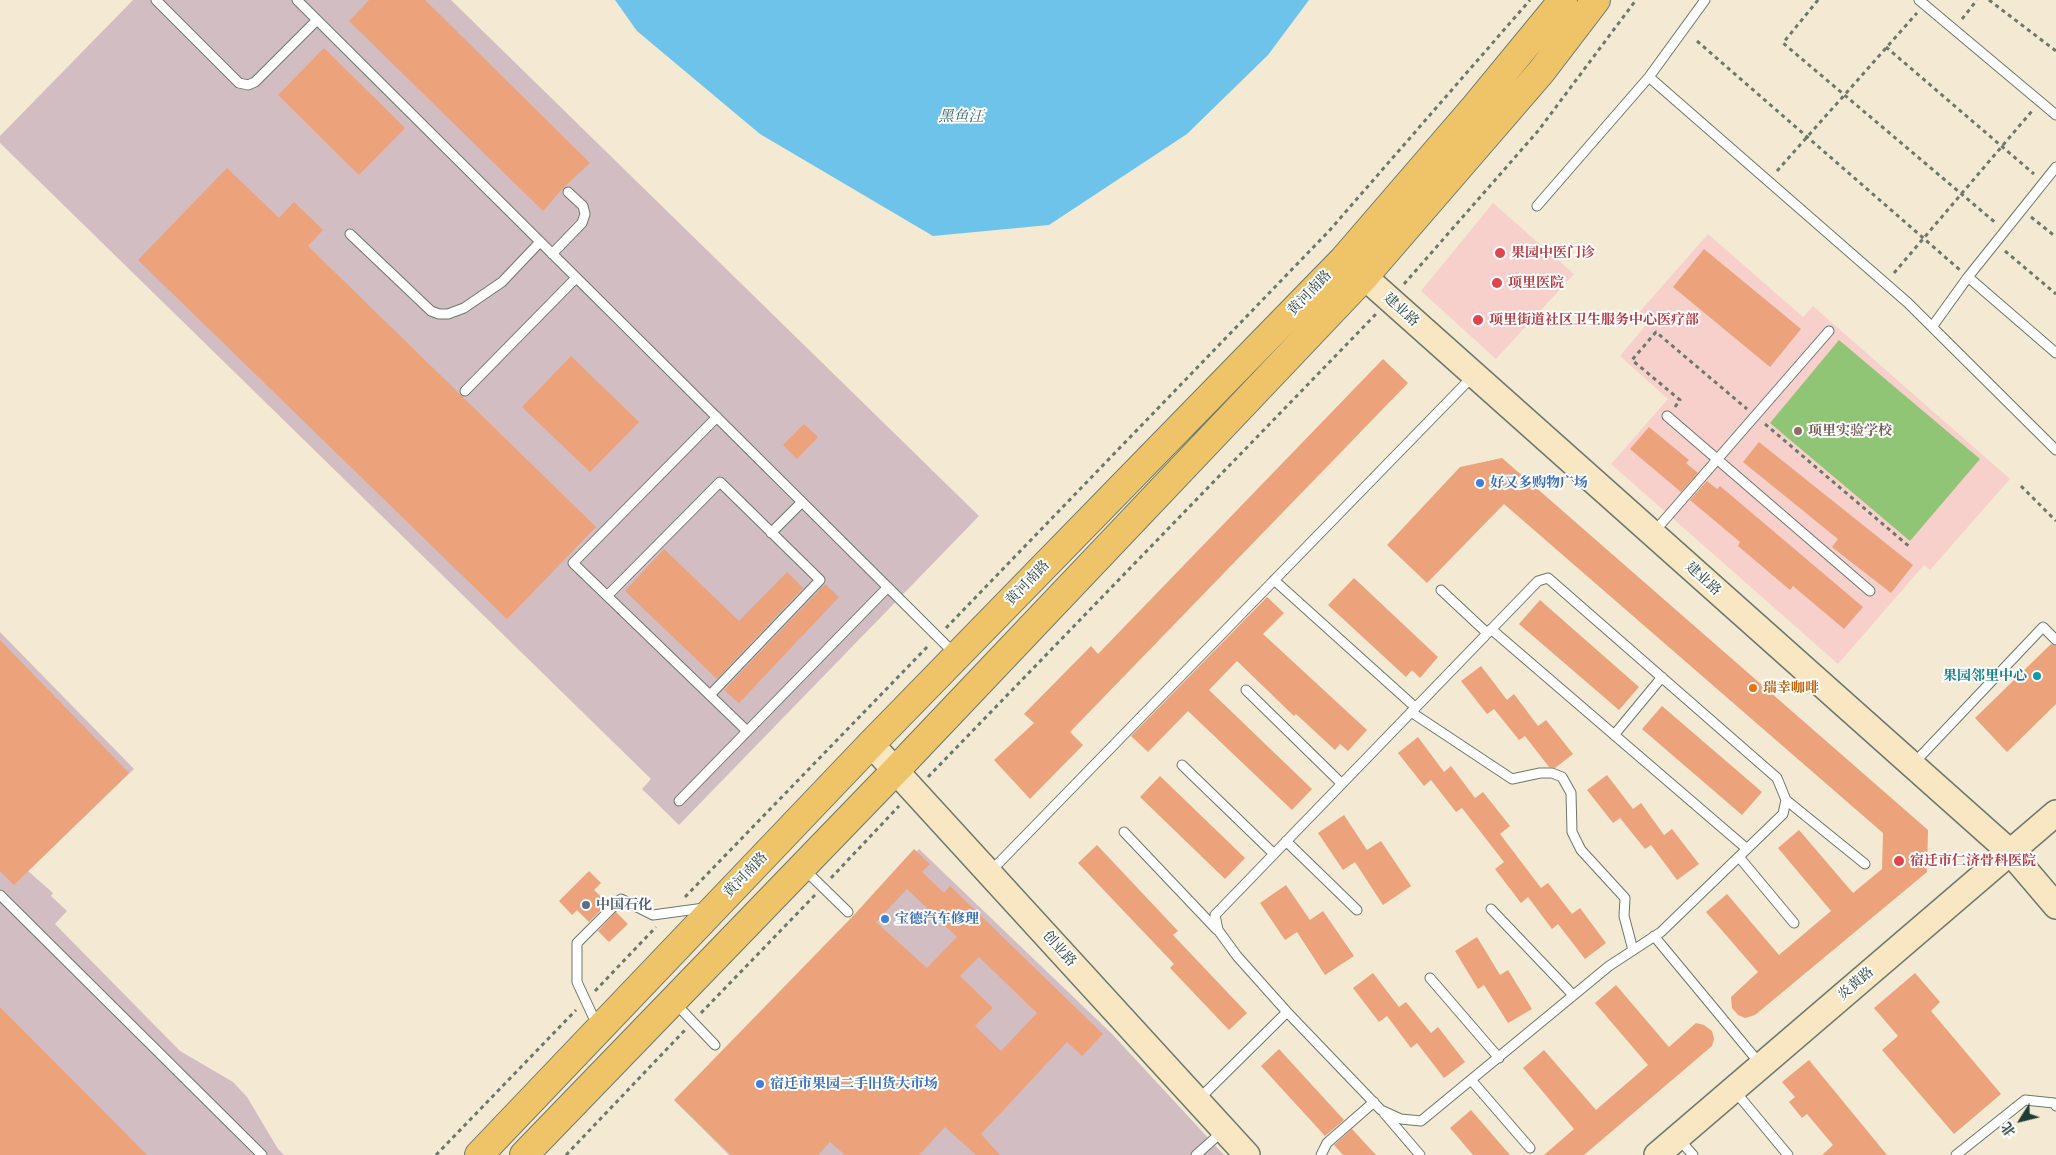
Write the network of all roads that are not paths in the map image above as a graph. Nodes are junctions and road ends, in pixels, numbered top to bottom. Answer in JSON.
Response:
{"nodes":[{"id":1,"x":156,"y":0,"type":"edge"},
{"id":2,"x":297,"y":0,"type":"edge"},
{"id":3,"x":1563,"y":0,"type":"edge"},
{"id":4,"x":1596,"y":0,"type":"edge"},
{"id":5,"x":1705,"y":0,"type":"edge"},
{"id":6,"x":1922,"y":2,"type":"edge"},
{"id":7,"x":317,"y":20,"type":"junction"},
{"id":8,"x":1649,"y":77,"type":"junction"},
{"id":9,"x":2056,"y":115,"type":"edge"},
{"id":10,"x":2056,"y":167,"type":"edge"},
{"id":11,"x":568,"y":192,"type":"dead end"},
{"id":12,"x":1537,"y":206,"type":"dead end"},
{"id":13,"x":350,"y":234,"type":"dead end"},
{"id":14,"x":540,"y":242,"type":"junction"},
{"id":15,"x":552,"y":254,"type":"junction"},
{"id":16,"x":1344,"y":259,"type":"junction"},
{"id":17,"x":1364,"y":277,"type":"junction"},
{"id":18,"x":1968,"y":277,"type":"junction"},
{"id":19,"x":576,"y":278,"type":"junction"},
{"id":20,"x":1932,"y":327,"type":"junction"},
{"id":21,"x":1829,"y":331,"type":"dead end"},
{"id":22,"x":2056,"y":353,"type":"edge"},
{"id":23,"x":1474,"y":375,"type":"junction"},
{"id":24,"x":465,"y":391,"type":"dead end"},
{"id":25,"x":1667,"y":416,"type":"dead end"},
{"id":26,"x":717,"y":417,"type":"junction"},
{"id":27,"x":2056,"y":450,"type":"edge"},
{"id":28,"x":1718,"y":459,"type":"junction"},
{"id":29,"x":802,"y":502,"type":"junction"},
{"id":30,"x":771,"y":532,"type":"junction"},
{"id":31,"x":1653,"y":534,"type":"junction"},
{"id":32,"x":1274,"y":580,"type":"junction"},
{"id":33,"x":888,"y":587,"type":"junction"},
{"id":34,"x":1441,"y":590,"type":"dead end"},
{"id":35,"x":1870,"y":591,"type":"dead end"},
{"id":36,"x":607,"y":596,"type":"junction"},
{"id":37,"x":1489,"y":631,"type":"junction"},
{"id":38,"x":2056,"y":640,"type":"edge"},
{"id":39,"x":956,"y":656,"type":"junction"},
{"id":40,"x":1662,"y":677,"type":"junction"},
{"id":41,"x":1246,"y":690,"type":"dead end"},
{"id":42,"x":710,"y":695,"type":"junction"},
{"id":43,"x":1413,"y":709,"type":"junction"},
{"id":44,"x":747,"y":731,"type":"junction"},
{"id":45,"x":1614,"y":735,"type":"junction"},
{"id":46,"x":871,"y":744,"type":"junction"},
{"id":47,"x":1182,"y":765,"type":"dead end"},
{"id":48,"x":1912,"y":765,"type":"junction"},
{"id":49,"x":896,"y":770,"type":"junction"},
{"id":50,"x":1342,"y":784,"type":"junction"},
{"id":51,"x":1786,"y":800,"type":"junction"},
{"id":52,"x":679,"y":801,"type":"dead end"},
{"id":53,"x":2056,"y":813,"type":"edge"},
{"id":54,"x":1124,"y":832,"type":"dead end"},
{"id":55,"x":1286,"y":842,"type":"junction"},
{"id":56,"x":1747,"y":849,"type":"junction"},
{"id":57,"x":2010,"y":852,"type":"junction"},
{"id":58,"x":1274,"y":854,"type":"junction"},
{"id":59,"x":1739,"y":857,"type":"junction"},
{"id":60,"x":1866,"y":864,"type":"dead end"},
{"id":61,"x":802,"y":867,"type":"junction"},
{"id":62,"x":989,"y":873,"type":"junction"},
{"id":63,"x":0,"y":895,"type":"edge"},
{"id":64,"x":2056,"y":906,"type":"edge"},
{"id":65,"x":716,"y":907,"type":"junction"},
{"id":66,"x":1491,"y":909,"type":"dead end"},
{"id":67,"x":1357,"y":910,"type":"dead end"},
{"id":68,"x":848,"y":912,"type":"dead end"},
{"id":69,"x":1794,"y":923,"type":"dead end"},
{"id":70,"x":1218,"y":930,"type":"junction"},
{"id":71,"x":1654,"y":936,"type":"junction"},
{"id":72,"x":1633,"y":950,"type":"junction"},
{"id":73,"x":1430,"y":978,"type":"dead end"},
{"id":74,"x":1574,"y":995,"type":"junction"},
{"id":75,"x":673,"y":1001,"type":"junction"},
{"id":76,"x":1288,"y":1012,"type":"junction"},
{"id":77,"x":599,"y":1030,"type":"junction"},
{"id":78,"x":715,"y":1044,"type":"dead end"},
{"id":79,"x":1498,"y":1058,"type":"junction"},
{"id":80,"x":1762,"y":1065,"type":"junction"},
{"id":81,"x":1472,"y":1081,"type":"junction"},
{"id":82,"x":1733,"y":1090,"type":"junction"},
{"id":83,"x":1197,"y":1100,"type":"junction"},
{"id":84,"x":1374,"y":1102,"type":"junction"},
{"id":85,"x":2056,"y":1106,"type":"edge"},
{"id":86,"x":1381,"y":1110,"type":"junction"},
{"id":87,"x":1224,"y":1130,"type":"junction"},
{"id":88,"x":1685,"y":1146,"type":"edge"},
{"id":89,"x":1530,"y":1148,"type":"dead end"},
{"id":90,"x":262,"y":1155,"type":"edge"},
{"id":91,"x":479,"y":1155,"type":"edge"},
{"id":92,"x":524,"y":1155,"type":"edge"},
{"id":93,"x":1196,"y":1155,"type":"edge"},
{"id":94,"x":1247,"y":1155,"type":"edge"},
{"id":95,"x":1321,"y":1155,"type":"edge"},
{"id":96,"x":1420,"y":1155,"type":"edge"},
{"id":97,"x":1657,"y":1155,"type":"edge"},
{"id":98,"x":1788,"y":1155,"type":"edge"},
{"id":99,"x":1956,"y":1155,"type":"edge"}],
"edges":[{"from":1,"to":7,"type":"lane"},
{"from":2,"to":7,"type":"lane"},
{"from":3,"to":16,"type":"main road","name":"黄河南路"},
{"from":4,"to":17,"type":"main road","name":"黄河南路"},
{"from":5,"to":8,"type":"lane"},
{"from":6,"to":9,"type":"lane"},
{"from":7,"to":14,"type":"lane"},
{"from":8,"to":12,"type":"lane"},
{"from":8,"to":20,"type":"lane"},
{"from":10,"to":18,"type":"lane"},
{"from":11,"to":15,"type":"lane"},
{"from":13,"to":14,"type":"lane"},
{"from":14,"to":15,"type":"lane"},
{"from":15,"to":19,"type":"lane"},
{"from":16,"to":17,"type":"street","name":"建业路"},
{"from":16,"to":39,"type":"main road","name":"黄河南路"},
{"from":17,"to":23,"type":"street","name":"建业路"},
{"from":17,"to":49,"type":"main road","name":"黄河南路"},
{"from":18,"to":20,"type":"lane"},
{"from":18,"to":22,"type":"lane"},
{"from":19,"to":24,"type":"lane"},
{"from":19,"to":26,"type":"lane"},
{"from":20,"to":27,"type":"lane"},
{"from":21,"to":28,"type":"lane"},
{"from":23,"to":31,"type":"street","name":"建业路"},
{"from":23,"to":32,"type":"lane"},
{"from":25,"to":28,"type":"lane"},
{"from":26,"to":29,"type":"lane"},
{"from":26,"to":36,"type":"lane"},
{"from":28,"to":31,"type":"lane"},
{"from":28,"to":35,"type":"lane"},
{"from":29,"to":30,"type":"lane"},
{"from":29,"to":33,"type":"lane"},
{"from":30,"to":36,"type":"lane"},
{"from":30,"to":42,"type":"lane"},
{"from":31,"to":48,"type":"street","name":"建业路"},
{"from":32,"to":43,"type":"lane"},
{"from":32,"to":62,"type":"lane"},
{"from":33,"to":39,"type":"lane"},
{"from":33,"to":44,"type":"lane"},
{"from":34,"to":37,"type":"lane"},
{"from":36,"to":42,"type":"lane"},
{"from":37,"to":40,"type":"lane"},
{"from":37,"to":43,"type":"lane"},
{"from":37,"to":45,"type":"lane"},
{"from":38,"to":48,"type":"lane"},
{"from":39,"to":46,"type":"main road","name":"黄河南路"},
{"from":40,"to":45,"type":"lane"},
{"from":40,"to":51,"type":"lane"},
{"from":41,"to":50,"type":"lane"},
{"from":42,"to":44,"type":"lane"},
{"from":43,"to":50,"type":"lane"},
{"from":43,"to":72,"type":"lane"},
{"from":44,"to":52,"type":"lane"},
{"from":45,"to":56,"type":"lane"},
{"from":46,"to":49,"type":"street","name":"创业路"},
{"from":46,"to":65,"type":"main road","name":"黄河南路"},
{"from":47,"to":58,"type":"lane"},
{"from":48,"to":57,"type":"street","name":"建业路"},
{"from":49,"to":61,"type":"main road","name":"黄河南路"},
{"from":49,"to":62,"type":"street","name":"创业路"},
{"from":50,"to":55,"type":"lane"},
{"from":51,"to":56,"type":"lane"},
{"from":51,"to":60,"type":"lane"},
{"from":53,"to":57,"type":"street","name":"炎黄路"},
{"from":54,"to":70,"type":"lane"},
{"from":55,"to":58,"type":"lane"},
{"from":55,"to":67,"type":"lane"},
{"from":56,"to":59,"type":"lane"},
{"from":57,"to":64,"type":"street","name":"建业路"},
{"from":57,"to":80,"type":"street","name":"炎黄路"},
{"from":58,"to":70,"type":"lane"},
{"from":59,"to":69,"type":"lane"},
{"from":59,"to":71,"type":"lane"},
{"from":61,"to":68,"type":"lane"},
{"from":61,"to":75,"type":"main road","name":"黄河南路"},
{"from":62,"to":83,"type":"street","name":"创业路"},
{"from":63,"to":90,"type":"lane"},
{"from":65,"to":77,"type":"main road","name":"黄河南路"},
{"from":65,"to":77,"type":"lane"},
{"from":66,"to":74,"type":"lane"},
{"from":70,"to":76,"type":"lane"},
{"from":71,"to":72,"type":"lane"},
{"from":71,"to":80,"type":"lane"},
{"from":72,"to":74,"type":"lane"},
{"from":73,"to":79,"type":"lane"},
{"from":74,"to":79,"type":"lane"},
{"from":75,"to":78,"type":"lane"},
{"from":75,"to":92,"type":"main road","name":"黄河南路"},
{"from":76,"to":83,"type":"lane"},
{"from":76,"to":84,"type":"lane"},
{"from":77,"to":91,"type":"main road","name":"黄河南路"},
{"from":79,"to":81,"type":"lane"},
{"from":80,"to":82,"type":"street","name":"炎黄路"},
{"from":81,"to":86,"type":"lane"},
{"from":81,"to":89,"type":"lane"},
{"from":82,"to":88,"type":"street","name":"炎黄路"},
{"from":82,"to":98,"type":"lane"},
{"from":83,"to":87,"type":"street","name":"创业路"},
{"from":84,"to":86,"type":"lane"},
{"from":84,"to":95,"type":"lane"},
{"from":85,"to":99,"type":"lane"},
{"from":86,"to":96,"type":"lane"},
{"from":87,"to":93,"type":"lane"},
{"from":87,"to":94,"type":"street","name":"创业路"},
{"from":88,"to":97,"type":"street","name":"炎黄路"}]}
